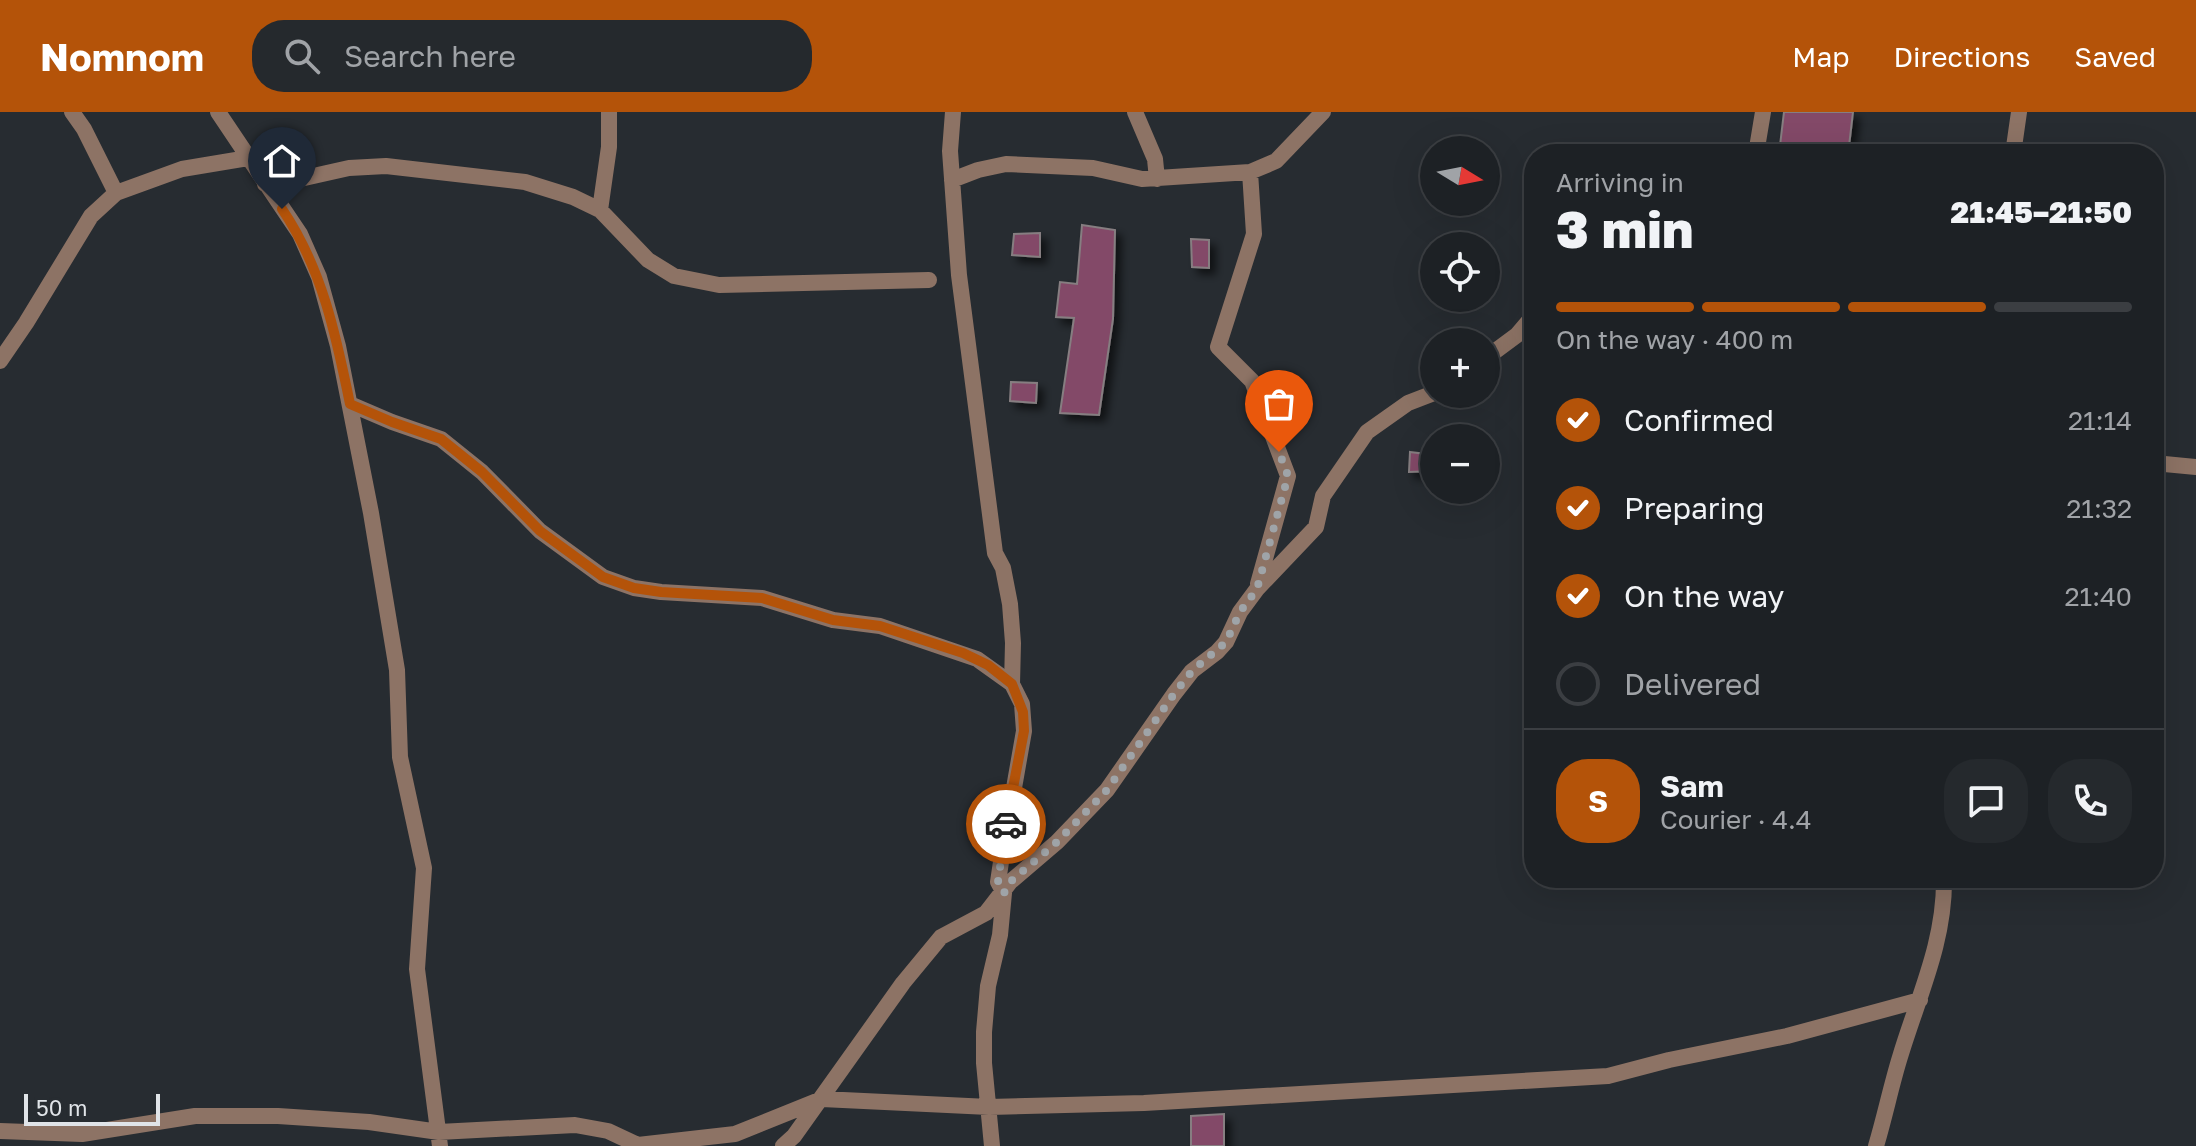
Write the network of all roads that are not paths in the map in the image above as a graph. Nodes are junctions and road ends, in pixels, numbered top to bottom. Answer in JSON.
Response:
{"nodes":[{"id":1,"x":72,"y":112,"type":"edge"},
{"id":2,"x":218,"y":112,"type":"edge"},
{"id":3,"x":609,"y":112,"type":"edge"},
{"id":4,"x":953,"y":112,"type":"edge"},
{"id":5,"x":1135,"y":112,"type":"edge"},
{"id":6,"x":1323,"y":112,"type":"edge"},
{"id":7,"x":1763,"y":112,"type":"edge"},
{"id":8,"x":2019,"y":112,"type":"edge"},
{"id":9,"x":1758,"y":144,"type":"edge"},
{"id":10,"x":2014,"y":144,"type":"edge"},
{"id":11,"x":248,"y":158,"type":"junction"},
{"id":12,"x":1250,"y":172,"type":"junction"},
{"id":13,"x":1157,"y":179,"type":"junction"},
{"id":14,"x":952,"y":180,"type":"junction"},
{"id":15,"x":265,"y":184,"type":"junction"},
{"id":16,"x":116,"y":193,"type":"junction"},
{"id":17,"x":600,"y":210,"type":"junction"},
{"id":18,"x":929,"y":280,"type":"dead end"},
{"id":19,"x":1524,"y":327,"type":"edge"},
{"id":20,"x":1500,"y":348,"type":"edge"},
{"id":21,"x":0,"y":361,"type":"edge"},
{"id":22,"x":1420,"y":398,"type":"edge"},
{"id":23,"x":350,"y":404,"type":"junction"},
{"id":24,"x":2164,"y":464,"type":"edge"},
{"id":25,"x":2196,"y":467,"type":"edge"},
{"id":26,"x":1257,"y":589,"type":"junction"},
{"id":27,"x":1012,"y":684,"type":"junction"},
{"id":28,"x":1944,"y":888,"type":"edge"},
{"id":29,"x":1004,"y":893,"type":"junction"},
{"id":30,"x":1920,"y":1000,"type":"junction"},
{"id":31,"x":822,"y":1099,"type":"junction"},
{"id":32,"x":989,"y":1107,"type":"junction"},
{"id":33,"x":0,"y":1131,"type":"edge"},
{"id":34,"x":439,"y":1139,"type":"edge"},
{"id":35,"x":639,"y":1146,"type":"edge"},
{"id":36,"x":783,"y":1146,"type":"edge"},
{"id":37,"x":992,"y":1146,"type":"edge"},
{"id":38,"x":1876,"y":1146,"type":"edge"}],
"edges":[{"from":1,"to":16,"type":"street"},
{"from":2,"to":11,"type":"street"},
{"from":3,"to":17,"type":"street"},
{"from":4,"to":14,"type":"street"},
{"from":5,"to":13,"type":"street"},
{"from":6,"to":12,"type":"street"},
{"from":7,"to":9,"type":"street"},
{"from":8,"to":10,"type":"street"},
{"from":11,"to":15,"type":"street"},
{"from":11,"to":16,"type":"street"},
{"from":12,"to":13,"type":"street"},
{"from":12,"to":26,"type":"street"},
{"from":13,"to":14,"type":"street"},
{"from":14,"to":27,"type":"street"},
{"from":15,"to":17,"type":"street"},
{"from":15,"to":23,"type":"street"},
{"from":16,"to":21,"type":"street"},
{"from":17,"to":18,"type":"street"},
{"from":19,"to":20,"type":"street"},
{"from":22,"to":26,"type":"street"},
{"from":23,"to":27,"type":"street"},
{"from":23,"to":34,"type":"street"},
{"from":24,"to":25,"type":"street"},
{"from":26,"to":29,"type":"street"},
{"from":27,"to":29,"type":"street"},
{"from":28,"to":30,"type":"street"},
{"from":29,"to":31,"type":"street"},
{"from":29,"to":32,"type":"street"},
{"from":30,"to":32,"type":"street"},
{"from":30,"to":38,"type":"street"},
{"from":31,"to":32,"type":"street"},
{"from":31,"to":35,"type":"street"},
{"from":31,"to":36,"type":"street"},
{"from":32,"to":37,"type":"street"},
{"from":33,"to":34,"type":"street"},
{"from":34,"to":35,"type":"street"}]}
